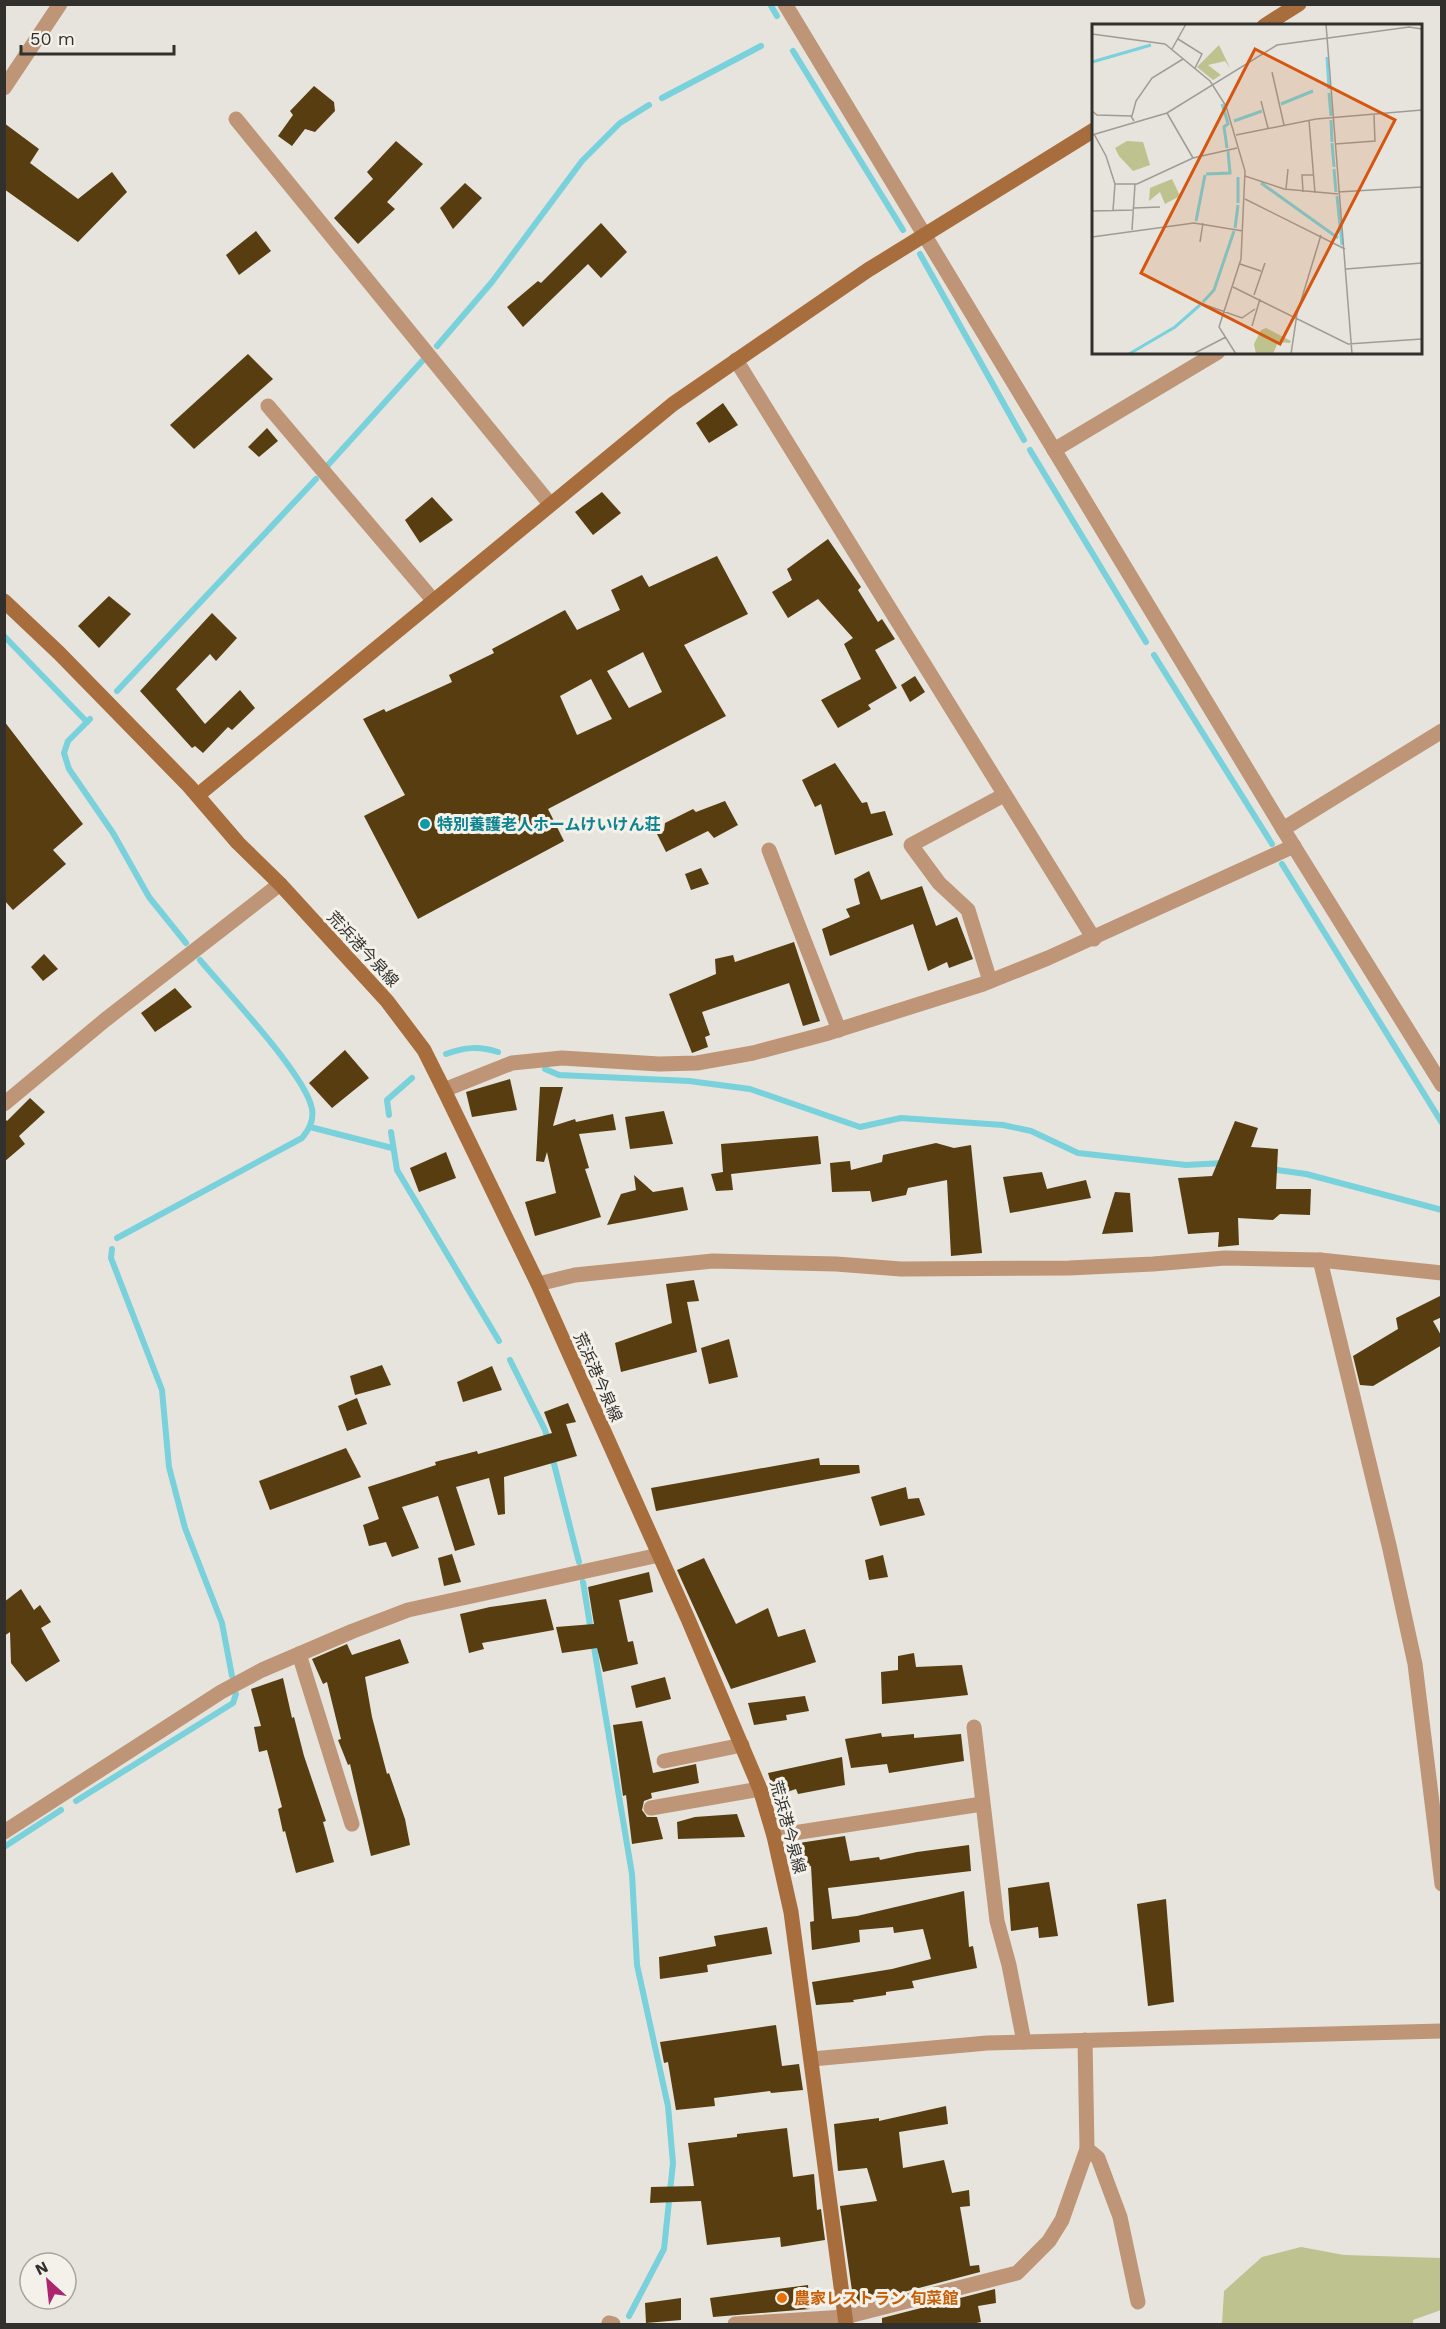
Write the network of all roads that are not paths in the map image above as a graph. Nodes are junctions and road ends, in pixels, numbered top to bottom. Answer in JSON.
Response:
{"nodes":[{"id":1,"x":60,"y":4,"type":"edge"},
{"id":2,"x":785,"y":4,"type":"edge"},
{"id":3,"x":1299,"y":4,"type":"edge"},
{"id":4,"x":1267,"y":24,"type":"edge"},
{"id":5,"x":4,"y":88,"type":"edge"},
{"id":6,"x":236,"y":119,"type":"dead end"},
{"id":7,"x":1092,"y":131,"type":"edge"},
{"id":8,"x":925,"y":234,"type":"junction"},
{"id":9,"x":1215,"y":354,"type":"edge"},
{"id":10,"x":736,"y":360,"type":"junction"},
{"id":11,"x":268,"y":406,"type":"dead end"},
{"id":12,"x":1054,"y":450,"type":"junction"},
{"id":13,"x":550,"y":504,"type":"junction"},
{"id":14,"x":433,"y":600,"type":"junction"},
{"id":15,"x":4,"y":601,"type":"edge"},
{"id":16,"x":1442,"y":731,"type":"edge"},
{"id":17,"x":198,"y":795,"type":"junction"},
{"id":18,"x":1004,"y":795,"type":"junction"},
{"id":19,"x":1283,"y":829,"type":"junction"},
{"id":20,"x":1294,"y":846,"type":"junction"},
{"id":21,"x":769,"y":849,"type":"dead end"},
{"id":22,"x":280,"y":884,"type":"junction"},
{"id":23,"x":1094,"y":939,"type":"junction"},
{"id":24,"x":990,"y":981,"type":"junction"},
{"id":25,"x":839,"y":1030,"type":"junction"},
{"id":26,"x":1442,"y":1085,"type":"edge"},
{"id":27,"x":444,"y":1090,"type":"junction"},
{"id":28,"x":4,"y":1104,"type":"edge"},
{"id":29,"x":1320,"y":1260,"type":"junction"},
{"id":30,"x":1442,"y":1274,"type":"edge"},
{"id":31,"x":538,"y":1284,"type":"junction"},
{"id":32,"x":658,"y":1555,"type":"junction"},
{"id":33,"x":299,"y":1654,"type":"junction"},
{"id":34,"x":974,"y":1727,"type":"dead end"},
{"id":35,"x":742,"y":1745,"type":"junction"},
{"id":36,"x":664,"y":1761,"type":"dead end"},
{"id":37,"x":760,"y":1789,"type":"junction"},
{"id":38,"x":982,"y":1804,"type":"junction"},
{"id":39,"x":651,"y":1808,"type":"dead end"},
{"id":40,"x":352,"y":1824,"type":"dead end"},
{"id":41,"x":4,"y":1832,"type":"edge"},
{"id":42,"x":774,"y":1836,"type":"junction"},
{"id":43,"x":1442,"y":1884,"type":"edge"},
{"id":44,"x":1442,"y":2031,"type":"edge"},
{"id":45,"x":1085,"y":2040,"type":"junction"},
{"id":46,"x":1024,"y":2042,"type":"junction"},
{"id":47,"x":812,"y":2059,"type":"junction"},
{"id":48,"x":1087,"y":2148,"type":"junction"},
{"id":49,"x":1138,"y":2302,"type":"dead end"},
{"id":50,"x":845,"y":2321,"type":"edge"},
{"id":51,"x":735,"y":2325,"type":"edge"}],
"edges":[{"from":1,"to":5,"type":"street"},
{"from":2,"to":8,"type":"street"},
{"from":3,"to":4,"type":"main road"},
{"from":6,"to":13,"type":"street"},
{"from":7,"to":8,"type":"main road"},
{"from":8,"to":10,"type":"main road"},
{"from":8,"to":12,"type":"street"},
{"from":9,"to":12,"type":"street"},
{"from":10,"to":13,"type":"main road"},
{"from":10,"to":18,"type":"street"},
{"from":11,"to":14,"type":"street"},
{"from":12,"to":19,"type":"street"},
{"from":13,"to":14,"type":"main road"},
{"from":14,"to":17,"type":"main road"},
{"from":15,"to":17,"type":"main road","name":"荒浜港今泉線"},
{"from":16,"to":19,"type":"street"},
{"from":17,"to":22,"type":"main road","name":"荒浜港今泉線"},
{"from":18,"to":23,"type":"street"},
{"from":18,"to":24,"type":"street"},
{"from":19,"to":20,"type":"street"},
{"from":20,"to":23,"type":"street"},
{"from":20,"to":26,"type":"street"},
{"from":21,"to":25,"type":"street"},
{"from":22,"to":27,"type":"main road","name":"荒浜港今泉線"},
{"from":22,"to":28,"type":"street"},
{"from":23,"to":24,"type":"street"},
{"from":24,"to":25,"type":"street"},
{"from":25,"to":27,"type":"street"},
{"from":27,"to":31,"type":"main road","name":"荒浜港今泉線"},
{"from":29,"to":30,"type":"street"},
{"from":29,"to":31,"type":"street"},
{"from":29,"to":43,"type":"street"},
{"from":31,"to":32,"type":"main road","name":"荒浜港今泉線"},
{"from":32,"to":33,"type":"street"},
{"from":32,"to":35,"type":"main road","name":"荒浜港今泉線"},
{"from":33,"to":40,"type":"street"},
{"from":33,"to":41,"type":"street"},
{"from":34,"to":38,"type":"street"},
{"from":35,"to":36,"type":"street"},
{"from":35,"to":37,"type":"main road","name":"荒浜港今泉線"},
{"from":37,"to":39,"type":"street"},
{"from":37,"to":42,"type":"main road","name":"荒浜港今泉線"},
{"from":38,"to":42,"type":"street"},
{"from":38,"to":46,"type":"street"},
{"from":42,"to":47,"type":"main road","name":"荒浜港今泉線"},
{"from":44,"to":45,"type":"street"},
{"from":45,"to":46,"type":"street"},
{"from":45,"to":48,"type":"street"},
{"from":46,"to":47,"type":"street"},
{"from":47,"to":50,"type":"main road","name":"荒浜港今泉線"},
{"from":48,"to":49,"type":"street"},
{"from":48,"to":50,"type":"street"},
{"from":50,"to":51,"type":"street"}]}
